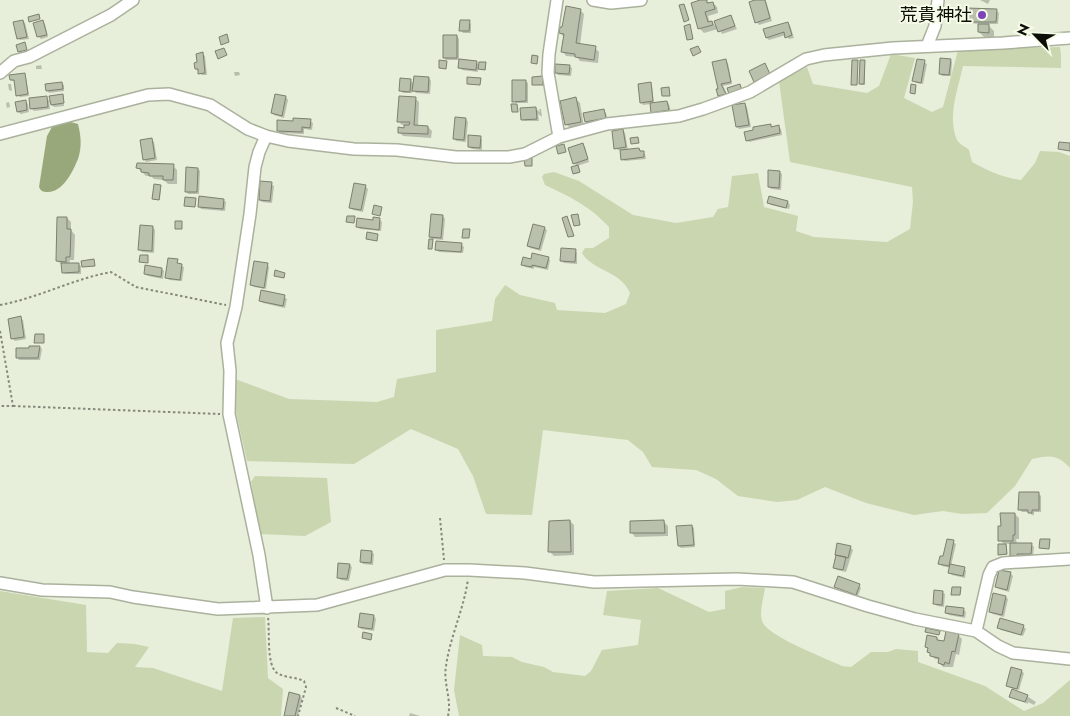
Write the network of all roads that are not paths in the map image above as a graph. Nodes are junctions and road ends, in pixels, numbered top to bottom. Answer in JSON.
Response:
{"nodes":[{"id":1,"x":133,"y":0,"type":"edge"},
{"id":2,"x":558,"y":0,"type":"edge"},
{"id":3,"x":593,"y":0,"type":"edge"},
{"id":4,"x":641,"y":0,"type":"edge"},
{"id":5,"x":938,"y":0,"type":"edge"},
{"id":6,"x":1070,"y":38,"type":"edge"},
{"id":7,"x":927,"y":46,"type":"junction"},
{"id":8,"x":0,"y":73,"type":"edge"},
{"id":9,"x":0,"y":134,"type":"edge"},
{"id":10,"x":266,"y":136,"type":"junction"},
{"id":11,"x":560,"y":137,"type":"junction"},
{"id":12,"x":1070,"y":559,"type":"edge"},
{"id":13,"x":0,"y":583,"type":"edge"},
{"id":14,"x":267,"y":608,"type":"junction"},
{"id":15,"x":976,"y":631,"type":"junction"},
{"id":16,"x":1070,"y":659,"type":"edge"}],
"edges":[{"from":1,"to":8,"type":"street"},
{"from":2,"to":11,"type":"street"},
{"from":3,"to":4,"type":"street"},
{"from":5,"to":7,"type":"street"},
{"from":6,"to":7,"type":"street"},
{"from":7,"to":11,"type":"street"},
{"from":9,"to":10,"type":"street"},
{"from":10,"to":11,"type":"street"},
{"from":10,"to":14,"type":"street"},
{"from":12,"to":15,"type":"street"},
{"from":13,"to":14,"type":"street"},
{"from":14,"to":15,"type":"street"},
{"from":15,"to":16,"type":"street"}]}
